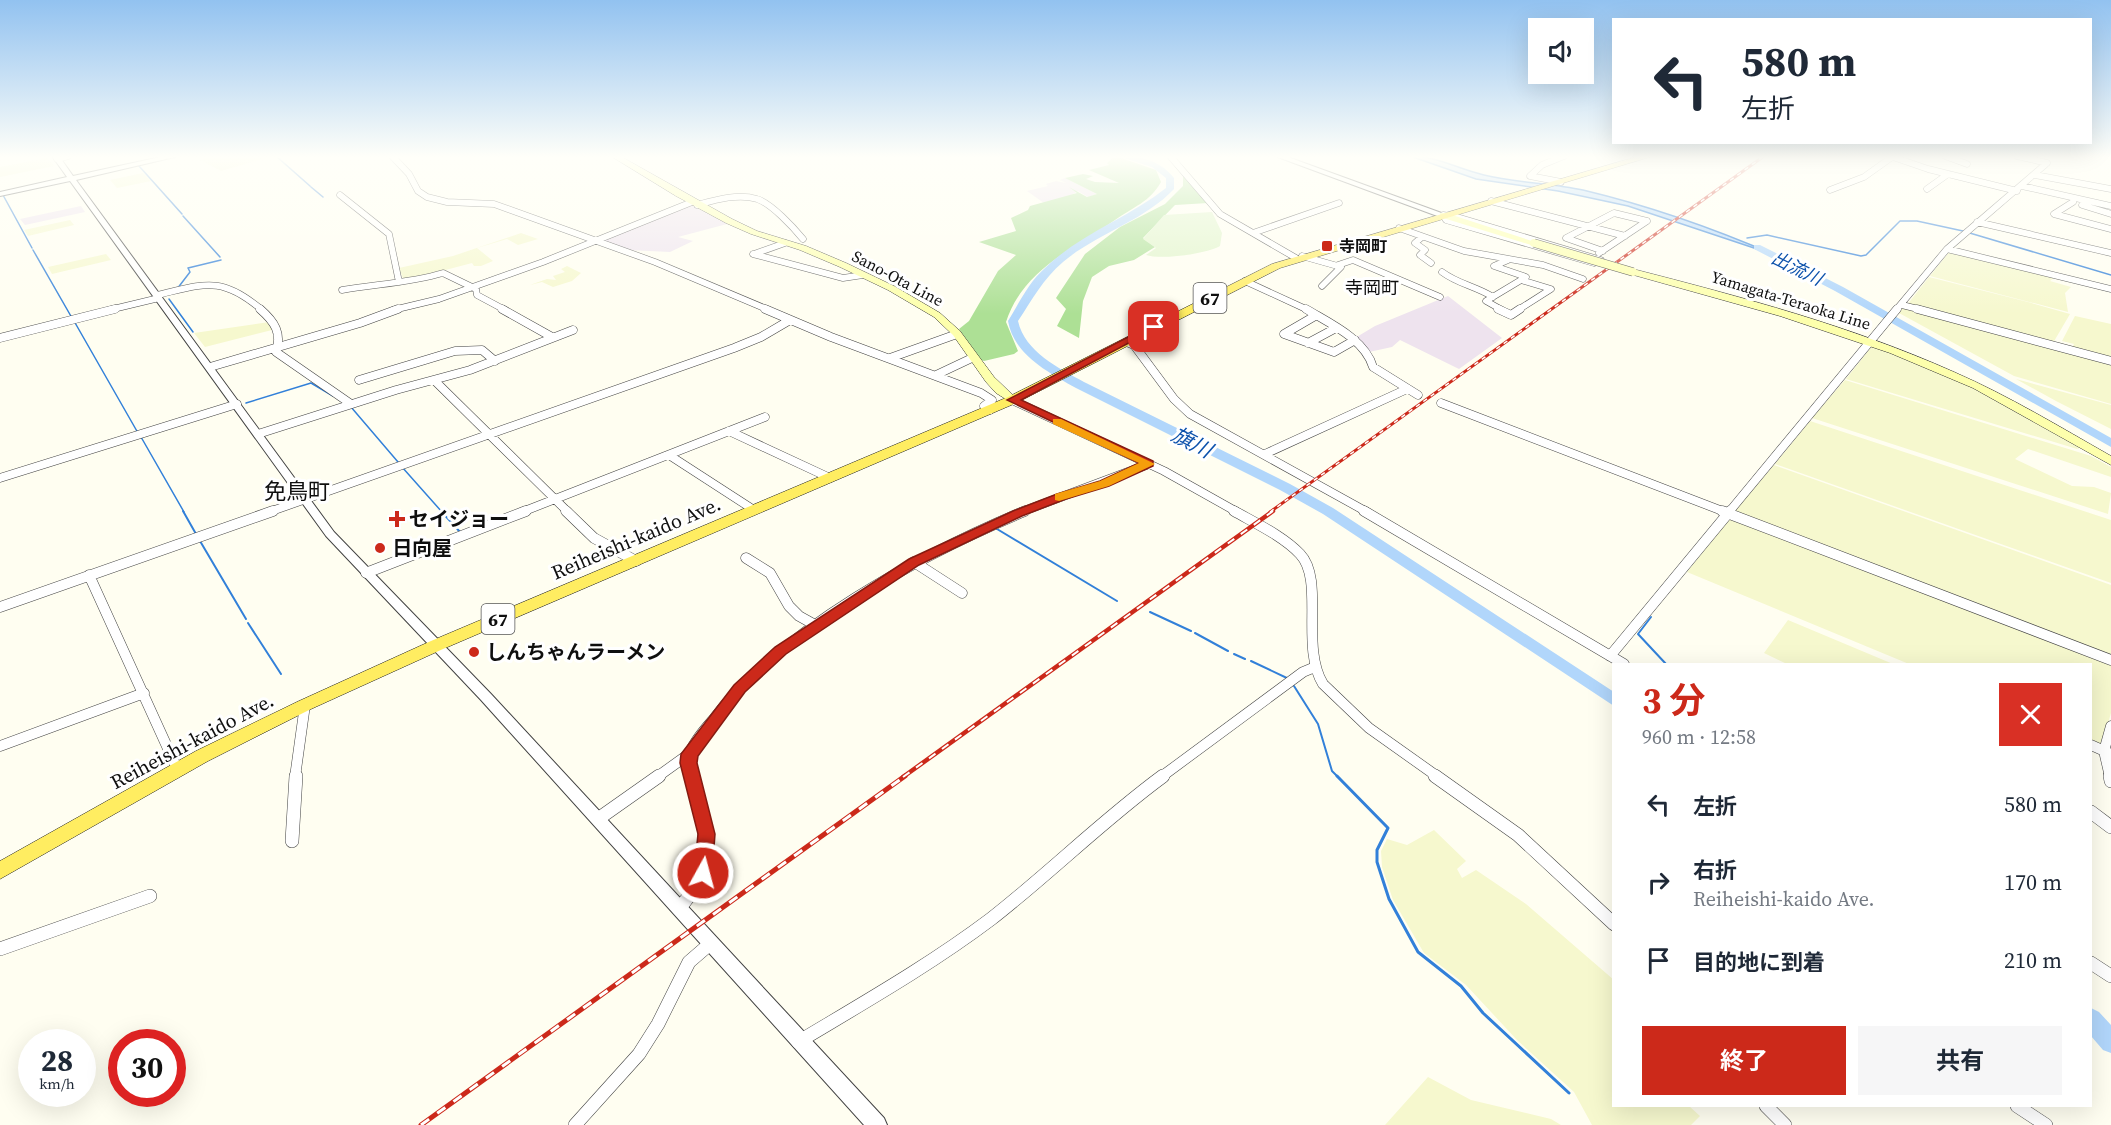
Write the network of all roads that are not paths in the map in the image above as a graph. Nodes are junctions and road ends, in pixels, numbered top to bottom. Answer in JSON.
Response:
{"nodes":[{"id":1,"x":93,"y":208,"type":"edge"},
{"id":2,"x":357,"y":208,"type":"edge"},
{"id":3,"x":507,"y":208,"type":"edge"},
{"id":4,"x":679,"y":208,"type":"edge"},
{"id":5,"x":705,"y":208,"type":"edge"},
{"id":6,"x":770,"y":208,"type":"edge"},
{"id":7,"x":1215,"y":208,"type":"edge"},
{"id":8,"x":1323,"y":208,"type":"edge"},
{"id":9,"x":1425,"y":208,"type":"edge"},
{"id":10,"x":1465,"y":208,"type":"edge"},
{"id":11,"x":1520,"y":208,"type":"edge"},
{"id":12,"x":1994,"y":208,"type":"edge"},
{"id":13,"x":2062,"y":208,"type":"edge"},
{"id":14,"x":2096,"y":208,"type":"edge"},
{"id":15,"x":2111,"y":214,"type":"edge"},
{"id":16,"x":1443,"y":215,"type":"junction"},
{"id":17,"x":1977,"y":222,"type":"junction"},
{"id":18,"x":1589,"y":226,"type":"junction"},
{"id":19,"x":1399,"y":228,"type":"junction"},
{"id":20,"x":2111,"y":229,"type":"edge"},
{"id":21,"x":1253,"y":233,"type":"junction"},
{"id":22,"x":1624,"y":236,"type":"junction"},
{"id":23,"x":1422,"y":237,"type":"junction"},
{"id":24,"x":803,"y":239,"type":"dead end"},
{"id":25,"x":595,"y":240,"type":"junction"},
{"id":26,"x":785,"y":243,"type":"junction"},
{"id":27,"x":1947,"y":249,"type":"junction"},
{"id":28,"x":1603,"y":251,"type":"junction"},
{"id":29,"x":2111,"y":253,"type":"edge"},
{"id":30,"x":1299,"y":257,"type":"junction"},
{"id":31,"x":1508,"y":260,"type":"junction"},
{"id":32,"x":1431,"y":263,"type":"dead end"},
{"id":33,"x":1338,"y":265,"type":"junction"},
{"id":34,"x":1442,"y":272,"type":"dead end"},
{"id":35,"x":863,"y":275,"type":"junction"},
{"id":36,"x":1583,"y":279,"type":"dead end"},
{"id":37,"x":1521,"y":280,"type":"junction"},
{"id":38,"x":1245,"y":281,"type":"junction"},
{"id":39,"x":399,"y":282,"type":"junction"},
{"id":40,"x":1322,"y":286,"type":"dead end"},
{"id":41,"x":473,"y":287,"type":"junction"},
{"id":42,"x":2111,"y":288,"type":"edge"},
{"id":43,"x":342,"y":290,"type":"dead end"},
{"id":44,"x":158,"y":297,"type":"junction"},
{"id":45,"x":1440,"y":297,"type":"dead end"},
{"id":46,"x":1493,"y":297,"type":"junction"},
{"id":47,"x":1902,"y":305,"type":"junction"},
{"id":48,"x":1511,"y":315,"type":"junction"},
{"id":49,"x":1315,"y":316,"type":"junction"},
{"id":50,"x":790,"y":320,"type":"junction"},
{"id":51,"x":1502,"y":321,"type":"dead end"},
{"id":52,"x":1336,"y":328,"type":"junction"},
{"id":53,"x":573,"y":330,"type":"dead end"},
{"id":54,"x":957,"y":334,"type":"junction"},
{"id":55,"x":552,"y":337,"type":"junction"},
{"id":56,"x":0,"y":338,"type":"edge"},
{"id":57,"x":1355,"y":340,"type":"junction"},
{"id":58,"x":1127,"y":342,"type":"junction"},
{"id":59,"x":1872,"y":342,"type":"junction"},
{"id":60,"x":1308,"y":343,"type":"junction"},
{"id":61,"x":277,"y":347,"type":"junction"},
{"id":62,"x":890,"y":358,"type":"junction"},
{"id":63,"x":972,"y":358,"type":"junction"},
{"id":64,"x":495,"y":361,"type":"junction"},
{"id":65,"x":2111,"y":361,"type":"edge"},
{"id":66,"x":210,"y":367,"type":"junction"},
{"id":67,"x":936,"y":375,"type":"junction"},
{"id":68,"x":359,"y":380,"type":"dead end"},
{"id":69,"x":434,"y":380,"type":"junction"},
{"id":70,"x":1407,"y":389,"type":"junction"},
{"id":71,"x":1418,"y":395,"type":"dead end"},
{"id":72,"x":1016,"y":398,"type":"junction"},
{"id":73,"x":237,"y":404,"type":"junction"},
{"id":74,"x":351,"y":404,"type":"junction"},
{"id":75,"x":1441,"y":404,"type":"dead end"},
{"id":76,"x":990,"y":410,"type":"junction"},
{"id":77,"x":765,"y":417,"type":"dead end"},
{"id":78,"x":729,"y":431,"type":"junction"},
{"id":79,"x":258,"y":434,"type":"junction"},
{"id":80,"x":486,"y":434,"type":"junction"},
{"id":81,"x":669,"y":454,"type":"junction"},
{"id":82,"x":1265,"y":454,"type":"junction"},
{"id":83,"x":2111,"y":461,"type":"edge"},
{"id":84,"x":1149,"y":464,"type":"junction"},
{"id":85,"x":0,"y":478,"type":"edge"},
{"id":86,"x":830,"y":478,"type":"junction"},
{"id":87,"x":304,"y":499,"type":"junction"},
{"id":88,"x":553,"y":499,"type":"junction"},
{"id":89,"x":754,"y":510,"type":"junction"},
{"id":90,"x":1729,"y":514,"type":"junction"},
{"id":91,"x":746,"y":558,"type":"dead end"},
{"id":92,"x":636,"y":561,"type":"junction"},
{"id":93,"x":914,"y":562,"type":"junction"},
{"id":94,"x":366,"y":573,"type":"junction"},
{"id":95,"x":89,"y":575,"type":"junction"},
{"id":96,"x":962,"y":593,"type":"dead end"},
{"id":97,"x":0,"y":607,"type":"edge"},
{"id":98,"x":817,"y":626,"type":"junction"},
{"id":99,"x":437,"y":645,"type":"junction"},
{"id":100,"x":1610,"y":656,"type":"junction"},
{"id":101,"x":2111,"y":660,"type":"edge"},
{"id":102,"x":1622,"y":663,"type":"edge"},
{"id":103,"x":1315,"y":667,"type":"junction"},
{"id":104,"x":144,"y":693,"type":"junction"},
{"id":105,"x":305,"y":705,"type":"junction"},
{"id":106,"x":2111,"y":726,"type":"edge"},
{"id":107,"x":2092,"y":745,"type":"edge"},
{"id":108,"x":0,"y":746,"type":"edge"},
{"id":109,"x":2108,"y":752,"type":"edge"},
{"id":110,"x":689,"y":754,"type":"junction"},
{"id":111,"x":180,"y":769,"type":"junction"},
{"id":112,"x":2111,"y":781,"type":"edge"},
{"id":113,"x":2093,"y":814,"type":"edge"},
{"id":114,"x":2111,"y":816,"type":"edge"},
{"id":115,"x":598,"y":819,"type":"junction"},
{"id":116,"x":2111,"y":827,"type":"edge"},
{"id":117,"x":292,"y":841,"type":"dead end"},
{"id":118,"x":0,"y":871,"type":"edge"},
{"id":119,"x":150,"y":897,"type":"dead end"},
{"id":120,"x":679,"y":908,"type":"junction"},
{"id":121,"x":1612,"y":922,"type":"edge"},
{"id":122,"x":711,"y":943,"type":"junction"},
{"id":123,"x":0,"y":949,"type":"edge"},
{"id":124,"x":2092,"y":964,"type":"edge"},
{"id":125,"x":2111,"y":976,"type":"edge"},
{"id":126,"x":798,"y":1042,"type":"junction"},
{"id":127,"x":1767,"y":1107,"type":"edge"},
{"id":128,"x":2019,"y":1107,"type":"edge"},
{"id":129,"x":575,"y":1125,"type":"edge"},
{"id":130,"x":877,"y":1125,"type":"edge"},
{"id":131,"x":1785,"y":1125,"type":"edge"},
{"id":132,"x":2046,"y":1125,"type":"edge"}],
"edges":[{"from":1,"to":44,"type":"street"},
{"from":2,"to":39,"type":"street"},
{"from":3,"to":25,"type":"street"},
{"from":4,"to":25,"type":"street"},
{"from":5,"to":26,"type":"main road","name":"Sano-Ota Line"},
{"from":6,"to":24,"type":"street"},
{"from":7,"to":21,"type":"street"},
{"from":8,"to":21,"type":"street"},
{"from":9,"to":16,"type":"street"},
{"from":10,"to":16,"type":"main road","number":"67"},
{"from":11,"to":18,"type":"street"},
{"from":12,"to":17,"type":"street"},
{"from":13,"to":20,"type":"street"},
{"from":14,"to":15,"type":"street"},
{"from":16,"to":19,"type":"main road","number":"67"},
{"from":16,"to":28,"type":"street"},
{"from":16,"to":59,"type":"main road","name":"Yamagata-Teraoka Line","bridge":true},
{"from":17,"to":27,"type":"street"},
{"from":17,"to":29,"type":"street"},
{"from":18,"to":22,"type":"street"},
{"from":18,"to":22,"type":"street"},
{"from":18,"to":28,"type":"street"},
{"from":19,"to":23,"type":"street"},
{"from":19,"to":30,"type":"main road","number":"67"},
{"from":21,"to":30,"type":"street"},
{"from":22,"to":28,"type":"street"},
{"from":23,"to":31,"type":"street"},
{"from":23,"to":32,"type":"street"},
{"from":25,"to":41,"type":"street"},
{"from":25,"to":50,"type":"street"},
{"from":26,"to":35,"type":"main road","name":"Sano-Ota Line"},
{"from":26,"to":35,"type":"street"},
{"from":27,"to":42,"type":"street"},
{"from":27,"to":47,"type":"street"},
{"from":30,"to":33,"type":"street"},
{"from":30,"to":38,"type":"main road","name":"Reiheishi-kaido Ave.","number":"67"},
{"from":31,"to":36,"type":"street"},
{"from":31,"to":37,"type":"street"},
{"from":33,"to":40,"type":"street"},
{"from":33,"to":45,"type":"street"},
{"from":34,"to":46,"type":"street"},
{"from":35,"to":54,"type":"main road","name":"Sano-Ota Line"},
{"from":37,"to":46,"type":"street"},
{"from":37,"to":48,"type":"street"},
{"from":38,"to":49,"type":"street"},
{"from":38,"to":58,"type":"main road","name":"Reiheishi-kaido Ave.","number":"67"},
{"from":39,"to":41,"type":"street"},
{"from":39,"to":43,"type":"street"},
{"from":41,"to":55,"type":"street"},
{"from":41,"to":61,"type":"street"},
{"from":44,"to":56,"type":"street"},
{"from":44,"to":61,"type":"street"},
{"from":44,"to":66,"type":"street"},
{"from":46,"to":48,"type":"street"},
{"from":47,"to":59,"type":"street"},
{"from":47,"to":65,"type":"street"},
{"from":48,"to":51,"type":"street"},
{"from":49,"to":52,"type":"street"},
{"from":49,"to":60,"type":"street"},
{"from":50,"to":62,"type":"street"},
{"from":50,"to":80,"type":"street"},
{"from":52,"to":57,"type":"street"},
{"from":52,"to":60,"type":"street"},
{"from":53,"to":55,"type":"street"},
{"from":54,"to":62,"type":"street"},
{"from":54,"to":63,"type":"main road","name":"Sano-Ota Line"},
{"from":55,"to":64,"type":"street"},
{"from":57,"to":60,"type":"street"},
{"from":57,"to":70,"type":"street"},
{"from":58,"to":72,"type":"main road","name":"Reiheishi-kaido Ave.","number":"67"},
{"from":58,"to":82,"type":"street"},
{"from":59,"to":83,"type":"main road","name":"Yamagata-Teraoka Line"},
{"from":59,"to":90,"type":"street"},
{"from":61,"to":66,"type":"street"},
{"from":61,"to":74,"type":"street"},
{"from":62,"to":67,"type":"street"},
{"from":63,"to":67,"type":"street"},
{"from":63,"to":72,"type":"main road","name":"Sano-Ota Line"},
{"from":64,"to":68,"type":"street"},
{"from":64,"to":69,"type":"street"},
{"from":66,"to":73,"type":"street"},
{"from":67,"to":76,"type":"street"},
{"from":69,"to":74,"type":"street"},
{"from":69,"to":80,"type":"street"},
{"from":70,"to":71,"type":"street"},
{"from":70,"to":82,"type":"street"},
{"from":72,"to":76,"type":"main road","name":"Reiheishi-kaido Ave.","number":"67"},
{"from":72,"to":84,"type":"street"},
{"from":73,"to":79,"type":"street"},
{"from":73,"to":85,"type":"street"},
{"from":74,"to":79,"type":"street"},
{"from":75,"to":90,"type":"street"},
{"from":76,"to":86,"type":"main road","name":"Reiheishi-kaido Ave.","number":"67"},
{"from":77,"to":78,"type":"street"},
{"from":78,"to":81,"type":"street"},
{"from":78,"to":86,"type":"street"},
{"from":79,"to":87,"type":"street"},
{"from":80,"to":87,"type":"street"},
{"from":80,"to":88,"type":"street"},
{"from":81,"to":88,"type":"street"},
{"from":81,"to":89,"type":"street"},
{"from":82,"to":100,"type":"street"},
{"from":84,"to":93,"type":"street"},
{"from":84,"to":103,"type":"street"},
{"from":86,"to":89,"type":"main road","name":"Reiheishi-kaido Ave.","number":"67"},
{"from":87,"to":94,"type":"street"},
{"from":87,"to":95,"type":"street"},
{"from":88,"to":92,"type":"street"},
{"from":88,"to":94,"type":"street"},
{"from":89,"to":92,"type":"main road","name":"Reiheishi-kaido Ave.","number":"67"},
{"from":90,"to":100,"type":"street"},
{"from":90,"to":101,"type":"street"},
{"from":91,"to":98,"type":"street"},
{"from":92,"to":99,"type":"main road","name":"Reiheishi-kaido Ave.","number":"67"},
{"from":93,"to":96,"type":"street"},
{"from":93,"to":98,"type":"street"},
{"from":94,"to":99,"type":"street"},
{"from":95,"to":97,"type":"street"},
{"from":95,"to":104,"type":"street"},
{"from":98,"to":110,"type":"street"},
{"from":99,"to":105,"type":"main road","name":"Reiheishi-kaido Ave.","number":"67"},
{"from":99,"to":115,"type":"street"},
{"from":100,"to":102,"type":"street"},
{"from":103,"to":121,"type":"street"},
{"from":103,"to":126,"type":"street"},
{"from":104,"to":108,"type":"street"},
{"from":104,"to":111,"type":"street"},
{"from":105,"to":111,"type":"main road","name":"Reiheishi-kaido Ave.","number":"67"},
{"from":105,"to":117,"type":"street"},
{"from":106,"to":109,"type":"street"},
{"from":107,"to":109,"type":"street"},
{"from":109,"to":112,"type":"street"},
{"from":110,"to":115,"type":"street"},
{"from":110,"to":120,"type":"street"},
{"from":111,"to":118,"type":"main road","name":"Reiheishi-kaido Ave.","number":"67"},
{"from":113,"to":114,"type":"street"},
{"from":113,"to":116,"type":"street"},
{"from":115,"to":120,"type":"street"},
{"from":119,"to":123,"type":"street"},
{"from":120,"to":122,"type":"street"},
{"from":122,"to":126,"type":"street"},
{"from":122,"to":129,"type":"street"},
{"from":124,"to":125,"type":"street"},
{"from":126,"to":130,"type":"street"},
{"from":127,"to":131,"type":"street"},
{"from":128,"to":132,"type":"street"}]}
